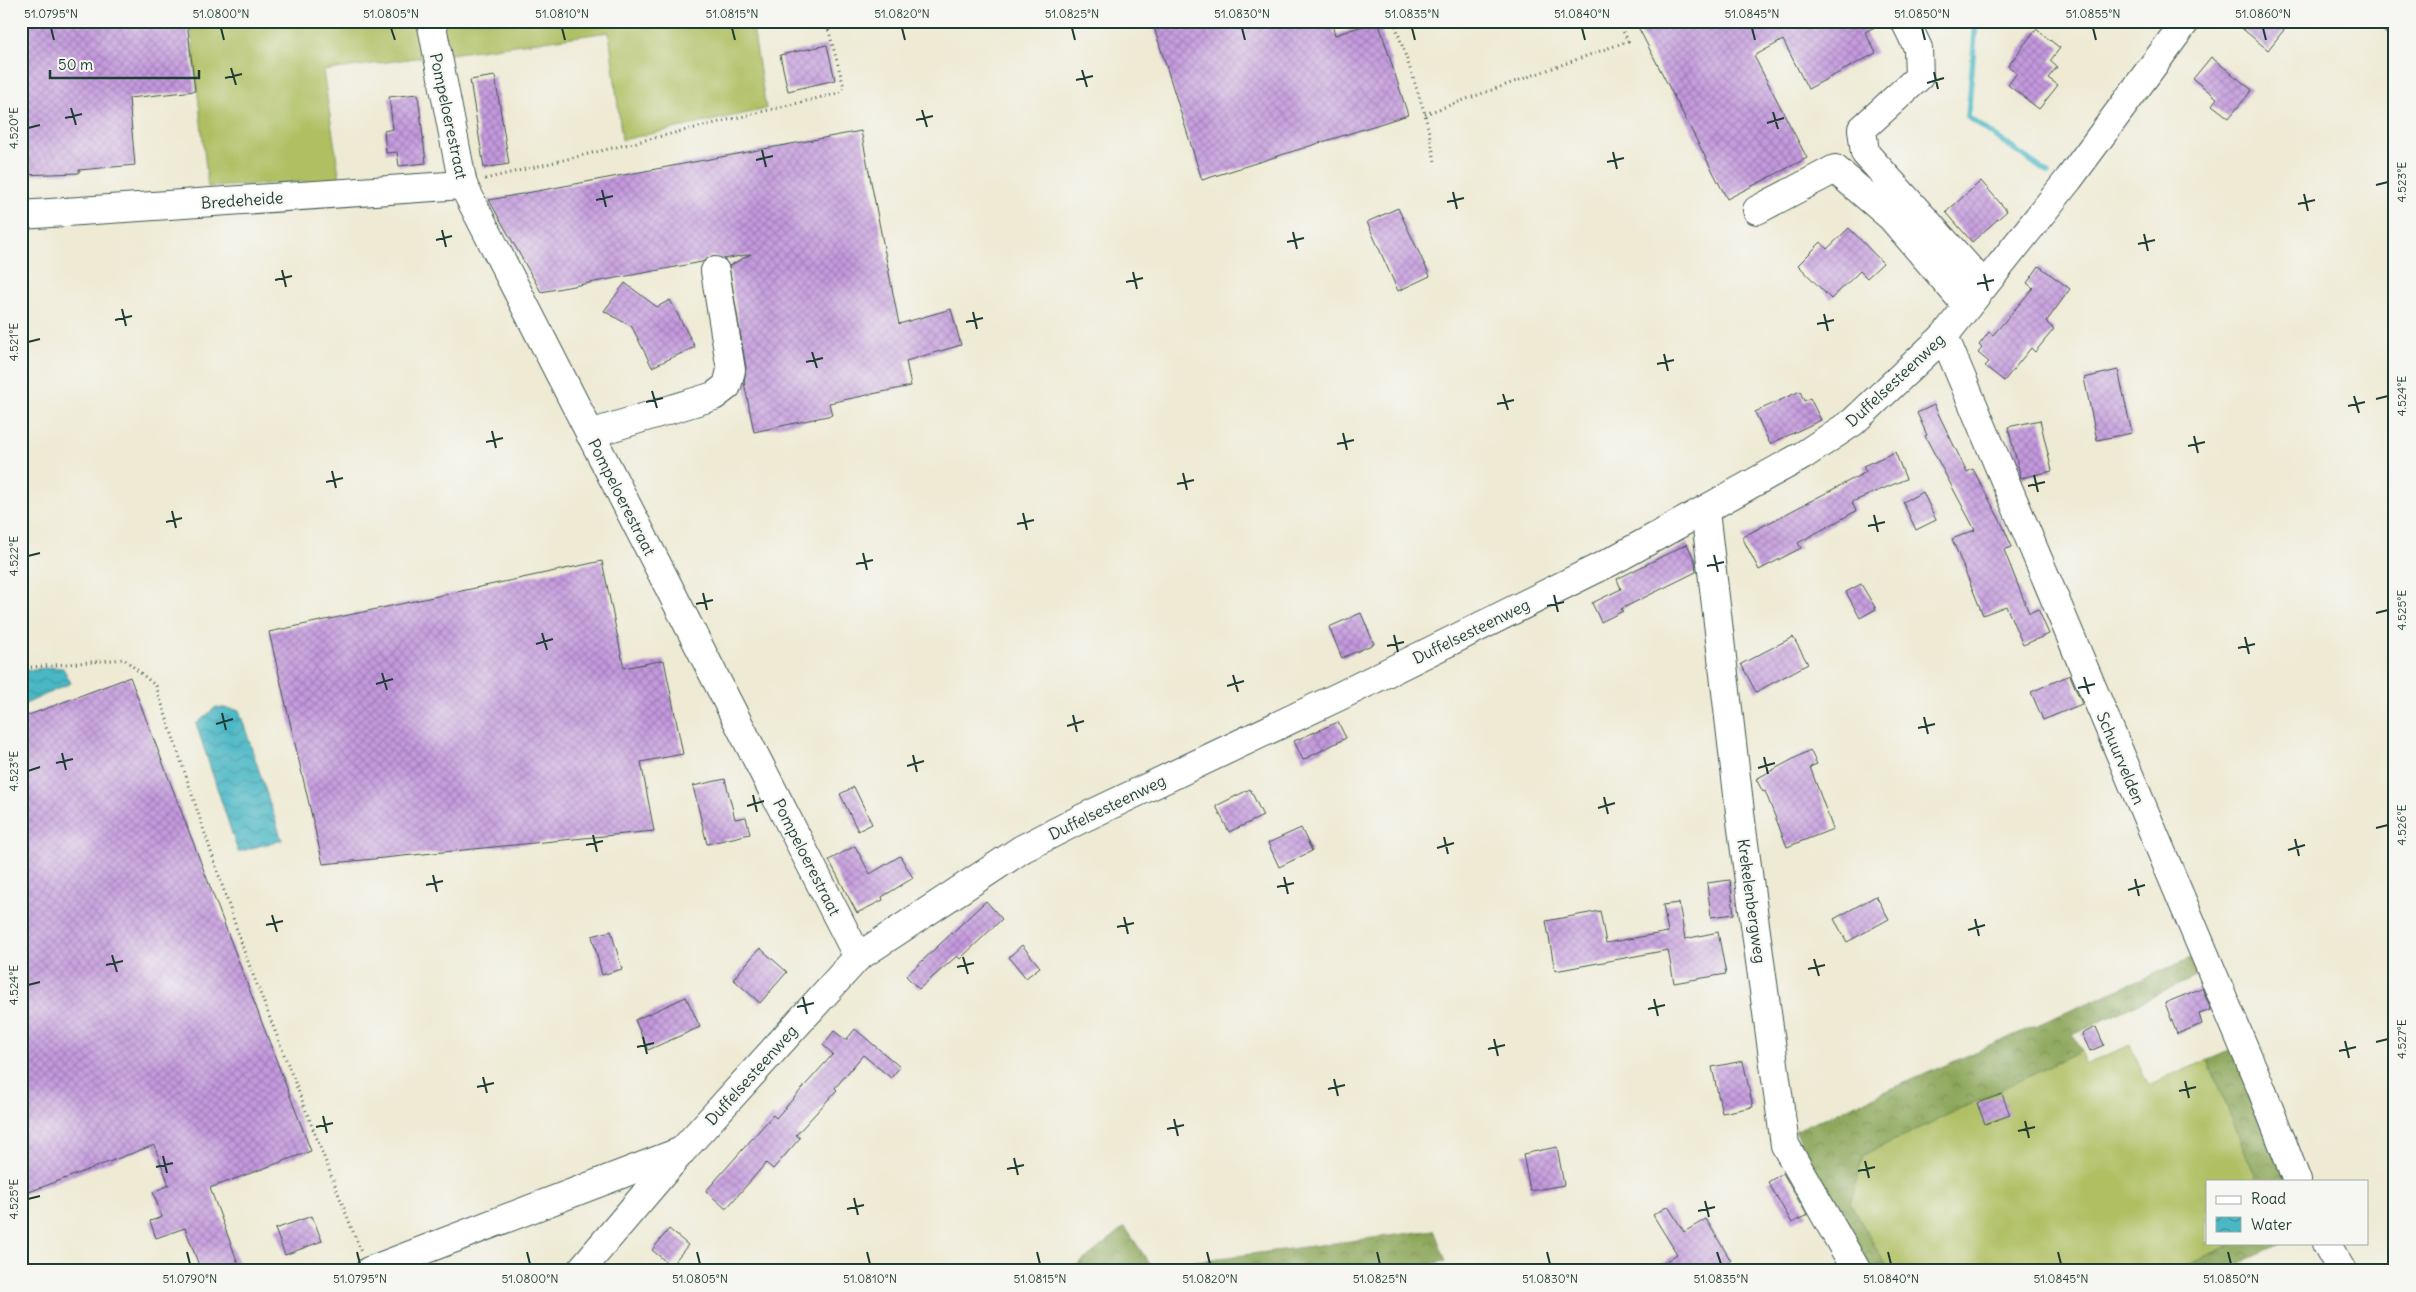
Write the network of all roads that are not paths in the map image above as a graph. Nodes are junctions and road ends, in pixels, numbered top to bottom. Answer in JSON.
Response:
{"nodes":[{"id":1,"x":431,"y":21,"type":"edge"},
{"id":2,"x":1905,"y":21,"type":"edge"},
{"id":3,"x":2186,"y":21,"type":"edge"},
{"id":4,"x":463,"y":185,"type":"junction"},
{"id":5,"x":1757,"y":210,"type":"dead end"},
{"id":6,"x":21,"y":215,"type":"edge"},
{"id":7,"x":715,"y":271,"type":"dead end"},
{"id":8,"x":1984,"y":285,"type":"junction"},
{"id":9,"x":1967,"y":306,"type":"junction"},
{"id":10,"x":1944,"y":336,"type":"junction"},
{"id":11,"x":590,"y":434,"type":"junction"},
{"id":12,"x":1705,"y":512,"type":"junction"},
{"id":13,"x":858,"y":957,"type":"junction"},
{"id":14,"x":682,"y":1151,"type":"junction"},
{"id":15,"x":2296,"y":1180,"type":"edge"},
{"id":16,"x":2327,"y":1244,"type":"edge"},
{"id":17,"x":367,"y":1266,"type":"edge"},
{"id":18,"x":580,"y":1271,"type":"edge"},
{"id":19,"x":1857,"y":1271,"type":"edge"},
{"id":20,"x":2342,"y":1271,"type":"edge"}],
"edges":[{"from":1,"to":4,"type":"street","name":"Pompeloerestraat"},
{"from":2,"to":8,"type":"street"},
{"from":3,"to":8,"type":"street","name":"Duffelsesteenweg"},
{"from":4,"to":6,"type":"street","name":"Bredeheide"},
{"from":4,"to":11,"type":"street","name":"Pompeloerestraat"},
{"from":5,"to":9,"type":"street"},
{"from":7,"to":11,"type":"street"},
{"from":8,"to":9,"type":"street","name":"Duffelsesteenweg"},
{"from":9,"to":10,"type":"street","name":"Duffelsesteenweg"},
{"from":10,"to":12,"type":"street","name":"Duffelsesteenweg"},
{"from":10,"to":15,"type":"street","name":"Schuurvelden"},
{"from":11,"to":13,"type":"street","name":"Pompeloerestraat"},
{"from":12,"to":13,"type":"street","name":"Duffelsesteenweg"},
{"from":12,"to":19,"type":"street","name":"Krekelenbergweg"},
{"from":13,"to":14,"type":"street","name":"Duffelsesteenweg"},
{"from":14,"to":17,"type":"street","name":"Duffelsesteenweg"},
{"from":14,"to":18,"type":"street","name":"Duffelsesteenweg"},
{"from":16,"to":20,"type":"street"}]}
